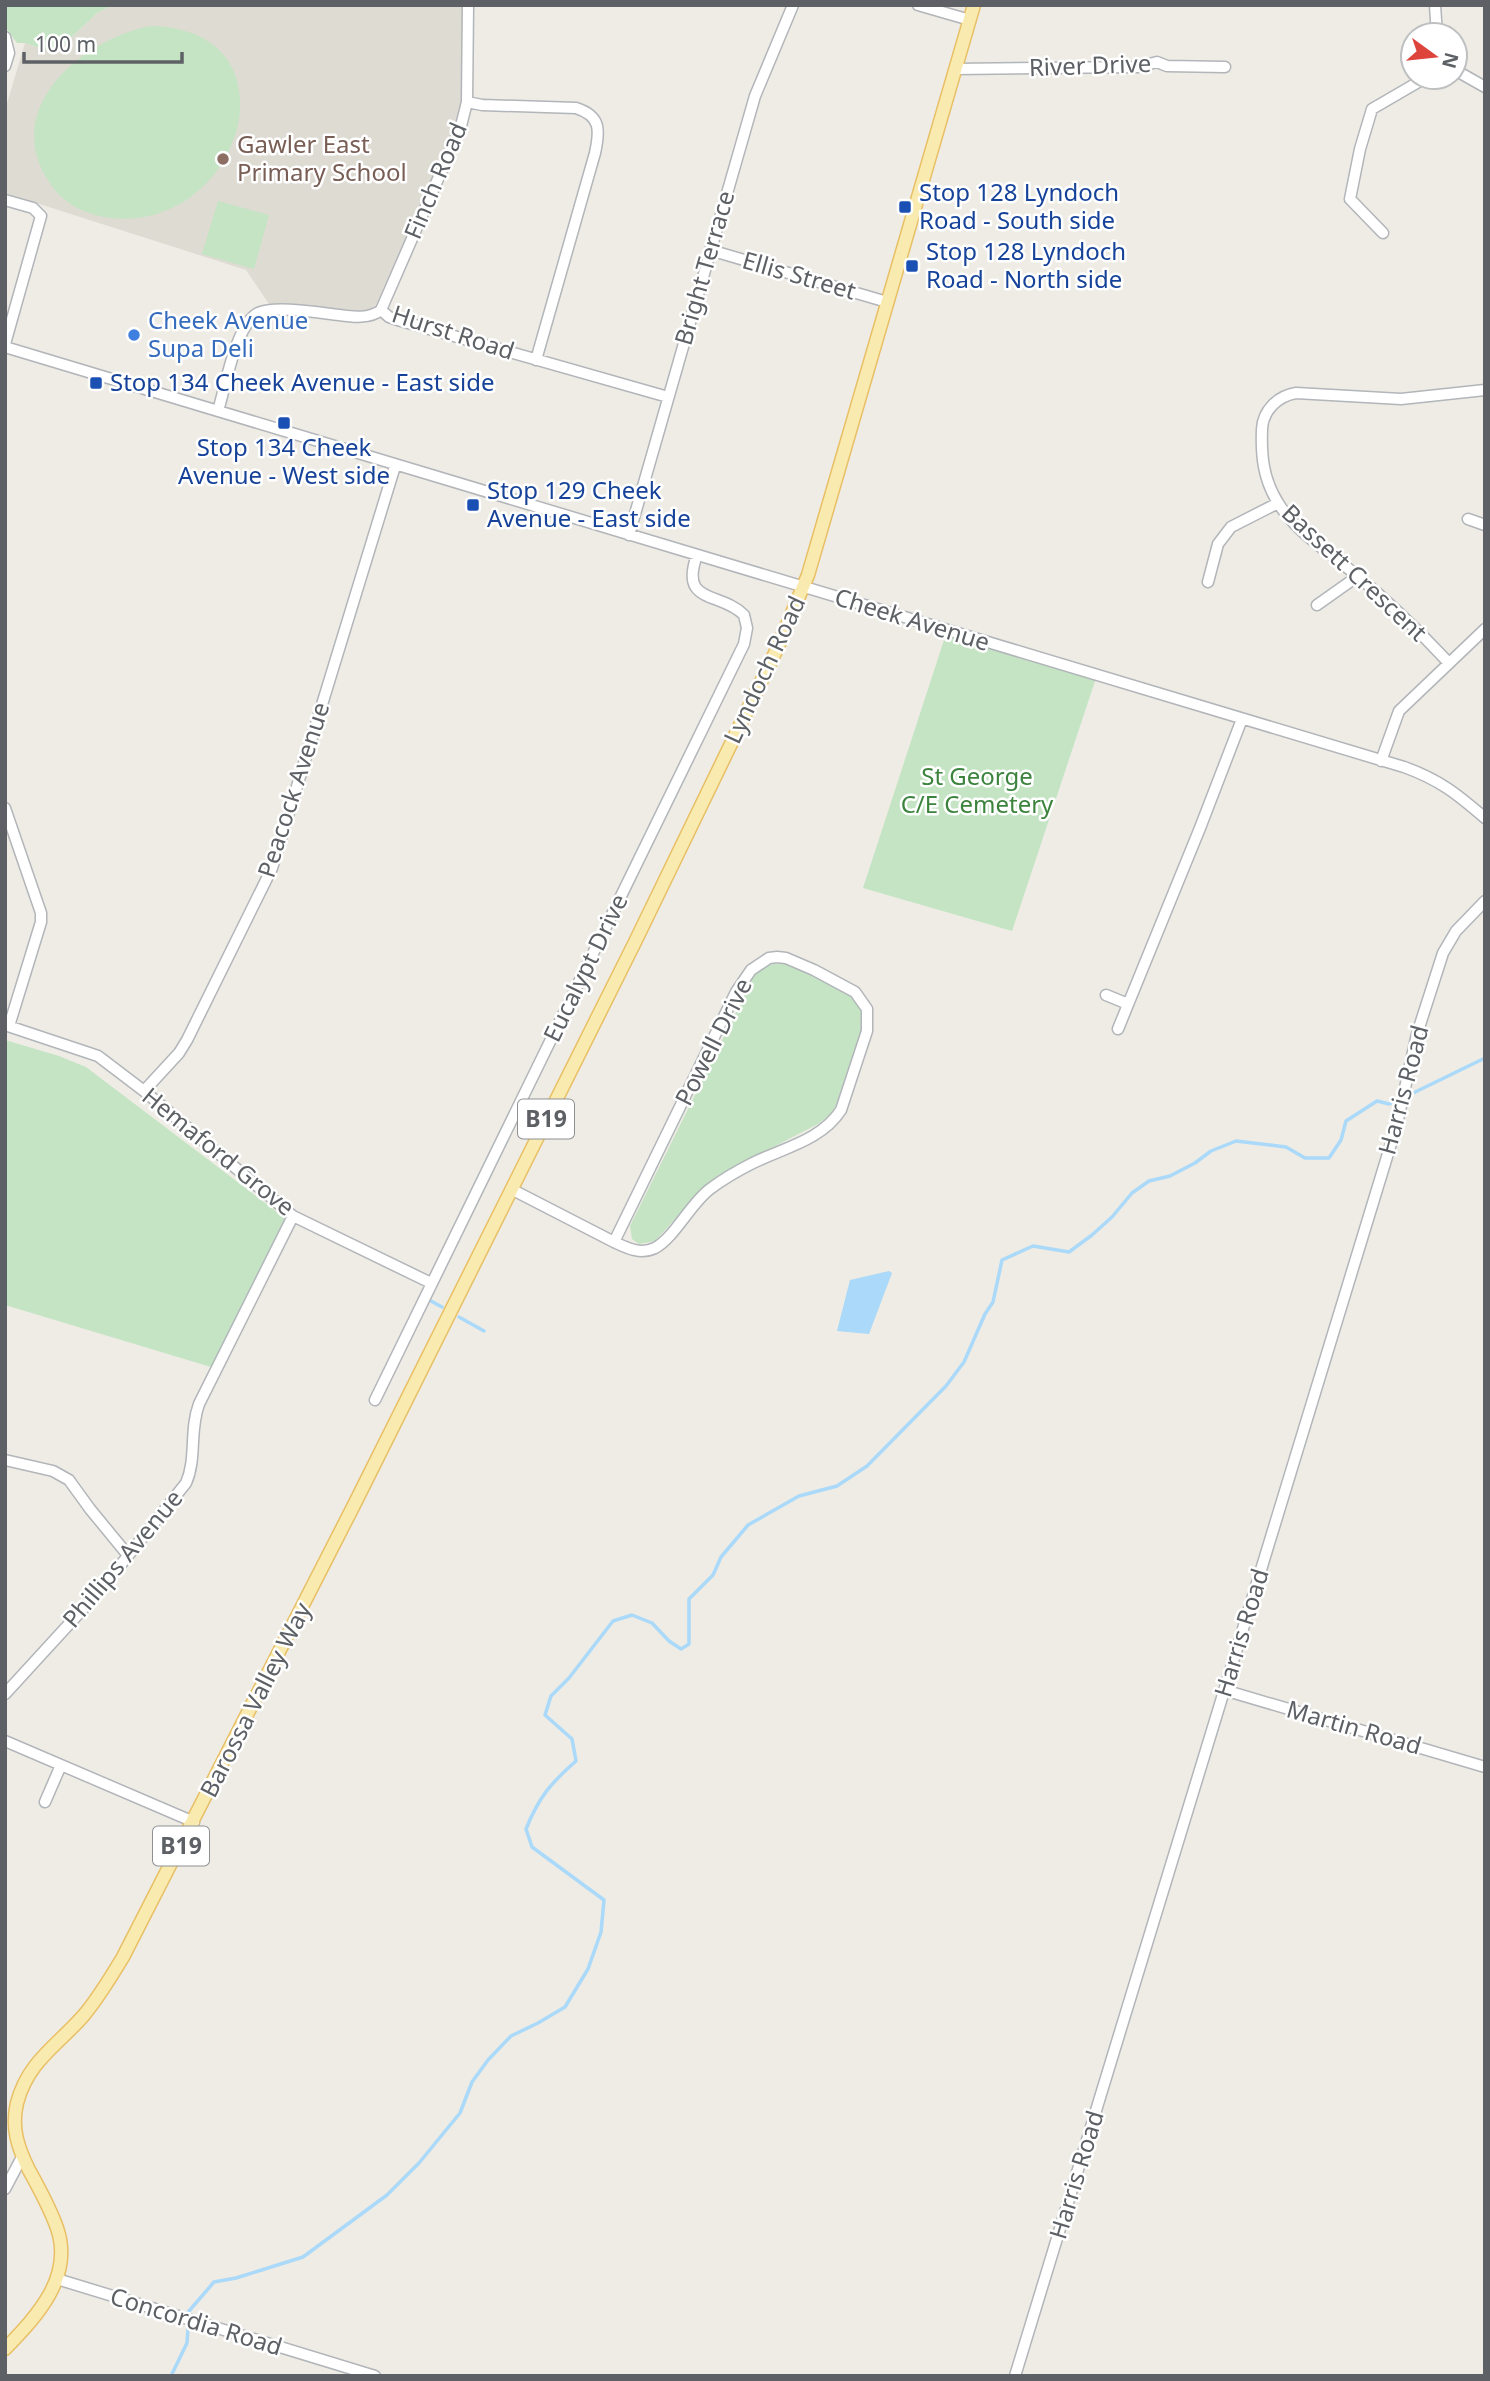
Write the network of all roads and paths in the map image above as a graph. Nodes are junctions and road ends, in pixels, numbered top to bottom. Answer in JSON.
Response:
{"nodes":[{"id":1,"x":468,"y":5,"type":"edge"},
{"id":2,"x":793,"y":5,"type":"edge"},
{"id":3,"x":918,"y":5,"type":"edge"},
{"id":4,"x":974,"y":5,"type":"edge"},
{"id":5,"x":970,"y":20,"type":"junction"},
{"id":6,"x":5,"y":37,"type":"edge"},
{"id":7,"x":5,"y":66,"type":"edge"},
{"id":8,"x":1226,"y":67,"type":"dead end"},
{"id":9,"x":955,"y":69,"type":"junction"},
{"id":10,"x":1469,"y":78,"type":"edge"},
{"id":11,"x":1485,"y":87,"type":"edge"},
{"id":12,"x":1403,"y":91,"type":"edge"},
{"id":13,"x":467,"y":102,"type":"junction"},
{"id":14,"x":5,"y":200,"type":"edge"},
{"id":15,"x":1383,"y":233,"type":"dead end"},
{"id":16,"x":710,"y":250,"type":"junction"},
{"id":17,"x":887,"y":302,"type":"junction"},
{"id":18,"x":381,"y":310,"type":"junction"},
{"id":19,"x":5,"y":345,"type":"edge"},
{"id":20,"x":536,"y":360,"type":"junction"},
{"id":21,"x":1485,"y":390,"type":"edge"},
{"id":22,"x":668,"y":397,"type":"junction"},
{"id":23,"x":218,"y":411,"type":"junction"},
{"id":24,"x":395,"y":466,"type":"junction"},
{"id":25,"x":1278,"y":503,"type":"junction"},
{"id":26,"x":1468,"y":519,"type":"dead end"},
{"id":27,"x":1485,"y":525,"type":"edge"},
{"id":28,"x":629,"y":535,"type":"junction"},
{"id":29,"x":697,"y":555,"type":"junction"},
{"id":30,"x":1357,"y":576,"type":"junction"},
{"id":31,"x":1208,"y":582,"type":"dead end"},
{"id":32,"x":804,"y":588,"type":"junction"},
{"id":33,"x":1317,"y":605,"type":"dead end"},
{"id":34,"x":1485,"y":629,"type":"edge"},
{"id":35,"x":1448,"y":663,"type":"junction"},
{"id":36,"x":1241,"y":719,"type":"junction"},
{"id":37,"x":1381,"y":761,"type":"junction"},
{"id":38,"x":5,"y":808,"type":"edge"},
{"id":39,"x":1485,"y":818,"type":"edge"},
{"id":40,"x":1485,"y":901,"type":"edge"},
{"id":41,"x":1106,"y":995,"type":"dead end"},
{"id":42,"x":1128,"y":1004,"type":"junction"},
{"id":43,"x":7,"y":1025,"type":"edge"},
{"id":44,"x":1118,"y":1029,"type":"dead end"},
{"id":45,"x":144,"y":1091,"type":"junction"},
{"id":46,"x":511,"y":1189,"type":"junction"},
{"id":47,"x":293,"y":1216,"type":"junction"},
{"id":48,"x":614,"y":1242,"type":"junction"},
{"id":49,"x":431,"y":1283,"type":"junction"},
{"id":50,"x":458,"y":1296,"type":"joint"},
{"id":51,"x":375,"y":1400,"type":"dead end"},
{"id":52,"x":5,"y":1460,"type":"edge"},
{"id":53,"x":127,"y":1554,"type":"junction"},
{"id":54,"x":1224,"y":1690,"type":"junction"},
{"id":55,"x":5,"y":1694,"type":"edge"},
{"id":56,"x":5,"y":1741,"type":"edge"},
{"id":57,"x":61,"y":1765,"type":"junction"},
{"id":58,"x":1485,"y":1767,"type":"edge"},
{"id":59,"x":45,"y":1802,"type":"dead end"},
{"id":60,"x":194,"y":1822,"type":"junction"},
{"id":61,"x":22,"y":2157,"type":"junction"},
{"id":62,"x":5,"y":2189,"type":"edge"},
{"id":63,"x":57,"y":2279,"type":"junction"},
{"id":64,"x":5,"y":2349,"type":"edge"},
{"id":65,"x":375,"y":2376,"type":"edge"},
{"id":66,"x":1015,"y":2376,"type":"edge"}],
"edges":[{"from":1,"to":13,"type":"street","name":"Finch Road"},
{"from":2,"to":16,"type":"street","name":"Bright Terrace"},
{"from":3,"to":5,"type":"street"},
{"from":4,"to":5,"type":"main road","name":"Lyndoch Road","number":"B19"},
{"from":5,"to":9,"type":"main road","name":"Lyndoch Road","number":"B19"},
{"from":6,"to":7,"type":"street"},
{"from":8,"to":9,"type":"street","name":"River Drive"},
{"from":9,"to":17,"type":"main road","name":"Lyndoch Road","number":"B19"},
{"from":10,"to":11,"type":"street"},
{"from":12,"to":15,"type":"street"},
{"from":13,"to":18,"type":"street","name":"Finch Road"},
{"from":13,"to":20,"type":"street"},
{"from":14,"to":19,"type":"street"},
{"from":16,"to":17,"type":"street","name":"Ellis Street"},
{"from":16,"to":22,"type":"street","name":"Bright Terrace"},
{"from":17,"to":32,"type":"main road","name":"Lyndoch Road","number":"B19"},
{"from":18,"to":20,"type":"street","name":"Hurst Road"},
{"from":18,"to":23,"type":"street","name":"Hurst Road"},
{"from":19,"to":23,"type":"street","name":"Cheek Avenue"},
{"from":20,"to":22,"type":"street","name":"Hurst Road"},
{"from":21,"to":25,"type":"street","name":"Bassett Crescent"},
{"from":22,"to":28,"type":"street","name":"Bright Terrace"},
{"from":23,"to":24,"type":"street","name":"Cheek Avenue"},
{"from":24,"to":28,"type":"street","name":"Cheek Avenue"},
{"from":24,"to":45,"type":"street","name":"Peacock Avenue"},
{"from":25,"to":30,"type":"street","name":"Bassett Crescent"},
{"from":25,"to":31,"type":"street"},
{"from":26,"to":27,"type":"street"},
{"from":28,"to":29,"type":"street","name":"Cheek Avenue"},
{"from":29,"to":32,"type":"street","name":"Cheek Avenue"},
{"from":29,"to":49,"type":"street","name":"Eucalypt Drive"},
{"from":30,"to":33,"type":"street"},
{"from":30,"to":35,"type":"street","name":"Bassett Crescent"},
{"from":32,"to":36,"type":"street","name":"Cheek Avenue"},
{"from":32,"to":46,"type":"main road","name":"Lyndoch Road","number":"B19"},
{"from":34,"to":35,"type":"street"},
{"from":35,"to":37,"type":"street"},
{"from":36,"to":37,"type":"street","name":"Cheek Avenue"},
{"from":36,"to":42,"type":"street"},
{"from":37,"to":39,"type":"street","name":"Cheek Avenue"},
{"from":38,"to":43,"type":"street"},
{"from":40,"to":54,"type":"street","name":"Harris Road"},
{"from":41,"to":42,"type":"street"},
{"from":42,"to":44,"type":"street"},
{"from":43,"to":45,"type":"street","name":"Hemaford Grove"},
{"from":45,"to":47,"type":"street","name":"Hemaford Grove"},
{"from":46,"to":48,"type":"street","name":"Powell Drive"},
{"from":46,"to":50,"type":"main road","name":"Lyndoch Road","number":"B19"},
{"from":47,"to":49,"type":"street","name":"Hemaford Grove"},
{"from":47,"to":53,"type":"street","name":"Phillips Avenue"},
{"from":48,"to":48,"type":"street","name":"Powell Drive"},
{"from":49,"to":51,"type":"street","name":"Eucalypt Drive"},
{"from":50,"to":60,"type":"main road","name":"Barossa Valley Way","number":"B19"},
{"from":52,"to":53,"type":"street"},
{"from":53,"to":55,"type":"street","name":"Phillips Avenue"},
{"from":54,"to":58,"type":"street","name":"Martin Road"},
{"from":54,"to":66,"type":"street","name":"Harris Road"},
{"from":56,"to":57,"type":"street"},
{"from":57,"to":59,"type":"street"},
{"from":57,"to":60,"type":"street"},
{"from":60,"to":61,"type":"main road","name":"Barossa Valley Way","number":"B19"},
{"from":61,"to":62,"type":"street"},
{"from":61,"to":63,"type":"main road","name":"Barossa Valley Way","number":"B19"},
{"from":63,"to":64,"type":"main road","name":"Barossa Valley Way","number":"B19"},
{"from":63,"to":65,"type":"street","name":"Concordia Road"}]}
